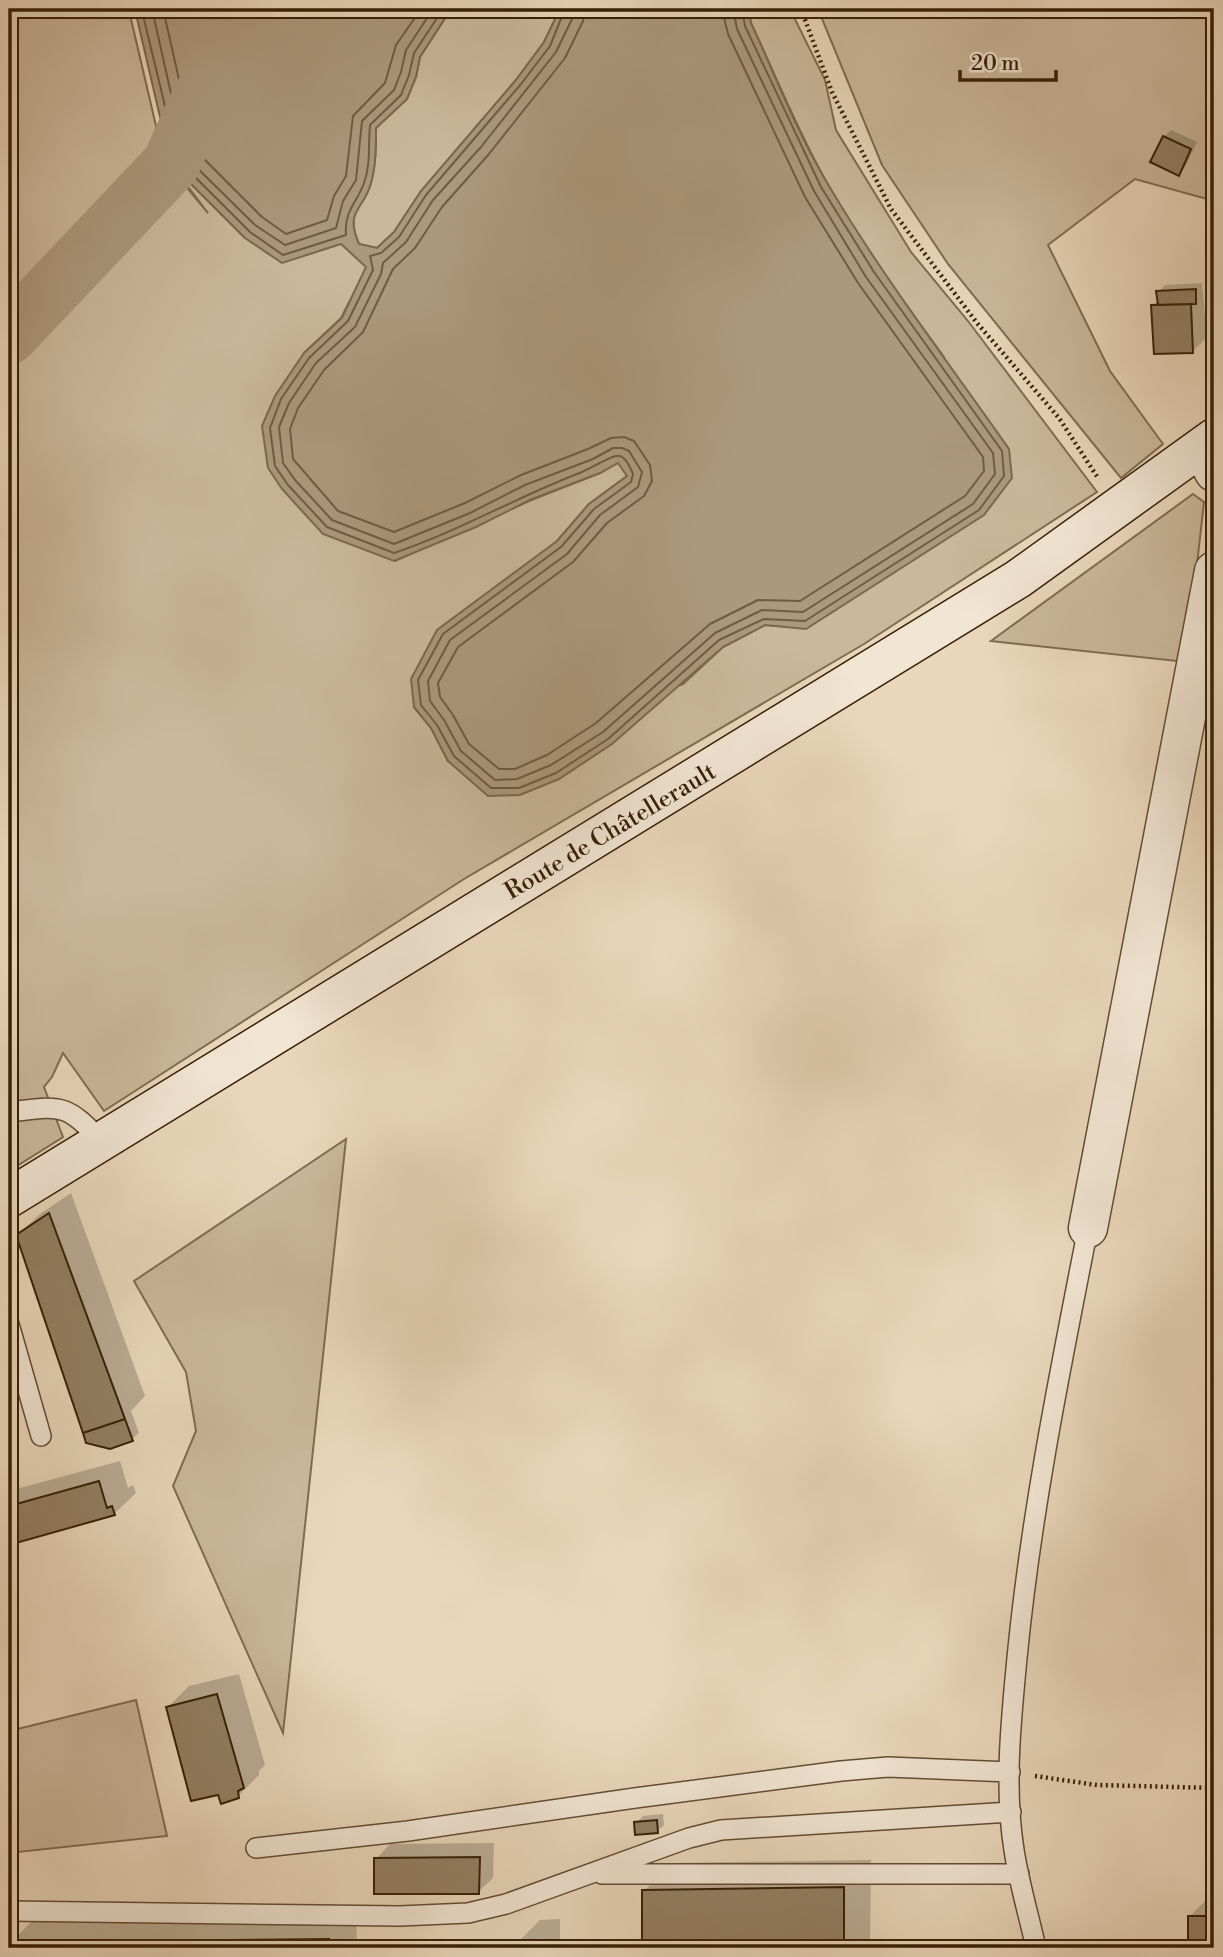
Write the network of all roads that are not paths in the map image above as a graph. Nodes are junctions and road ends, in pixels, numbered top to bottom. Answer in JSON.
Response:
{"nodes":[{"id":1,"x":1210,"y":452,"type":"edge"},
{"id":2,"x":1214,"y":571,"type":"edge"},
{"id":3,"x":9,"y":1112,"type":"edge"},
{"id":4,"x":102,"y":1142,"type":"junction"},
{"id":5,"x":9,"y":1198,"type":"edge"},
{"id":6,"x":1088,"y":1228,"type":"joint"},
{"id":7,"x":9,"y":1324,"type":"edge"},
{"id":8,"x":41,"y":1436,"type":"dead end"},
{"id":9,"x":1010,"y":1772,"type":"junction"},
{"id":10,"x":1011,"y":1812,"type":"junction"},
{"id":11,"x":256,"y":1848,"type":"dead end"},
{"id":12,"x":587,"y":1874,"type":"junction"},
{"id":13,"x":1019,"y":1874,"type":"junction"},
{"id":14,"x":9,"y":1911,"type":"edge"},
{"id":15,"x":1036,"y":1948,"type":"edge"}],
"edges":[{"from":1,"to":4,"type":"main road","name":"Route de Châtellerault"},
{"from":2,"to":6,"type":"main road"},
{"from":3,"to":4,"type":"lane"},
{"from":4,"to":5,"type":"main road","name":"Route de Châtellerault"},
{"from":6,"to":9,"type":"lane"},
{"from":7,"to":8,"type":"lane"},
{"from":9,"to":10,"type":"lane"},
{"from":9,"to":11,"type":"lane"},
{"from":10,"to":12,"type":"lane"},
{"from":10,"to":13,"type":"lane"},
{"from":12,"to":13,"type":"lane"},
{"from":12,"to":14,"type":"lane"},
{"from":13,"to":15,"type":"lane"}]}
